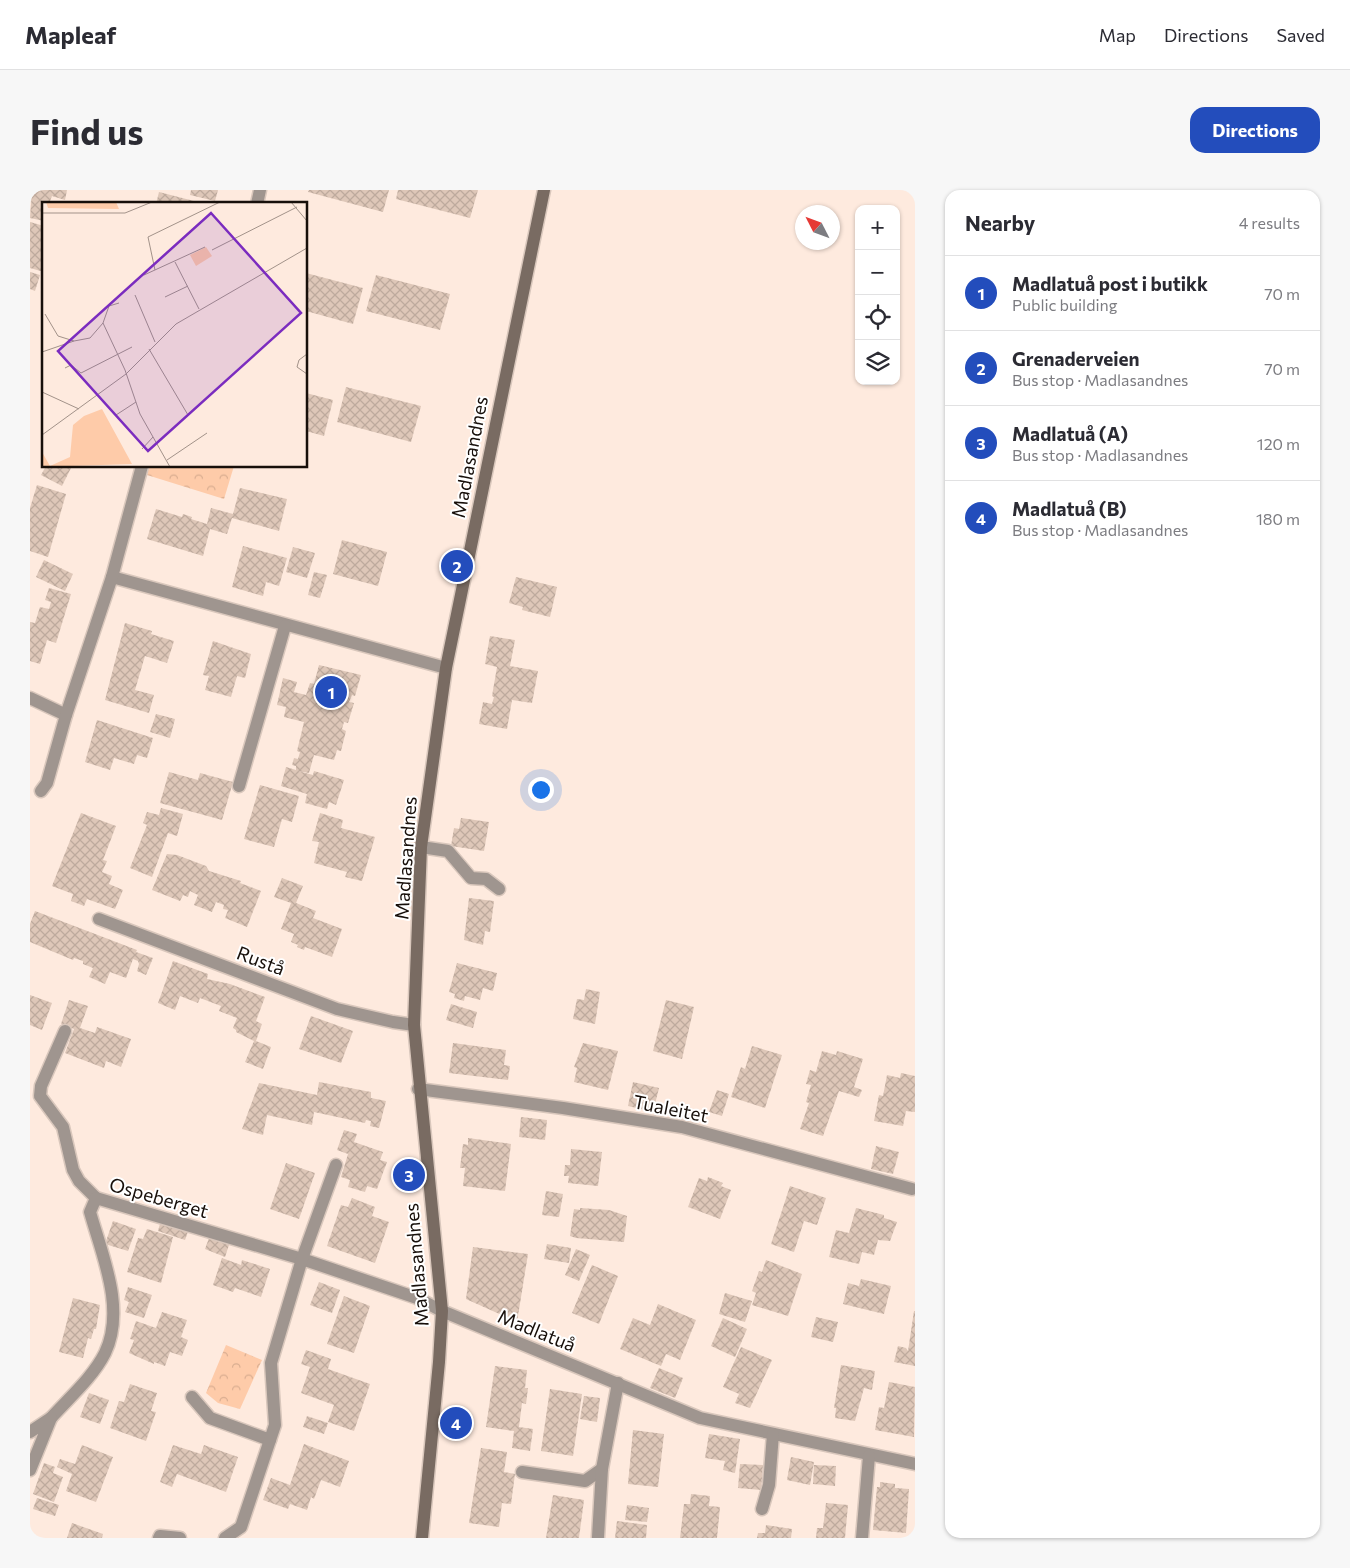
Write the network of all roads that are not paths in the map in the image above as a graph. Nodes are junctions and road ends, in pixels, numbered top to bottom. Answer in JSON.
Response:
{"nodes":[{"id":1,"x":544,"y":190,"type":"edge"},
{"id":2,"x":141,"y":468,"type":"edge"},
{"id":3,"x":112,"y":577,"type":"junction"},
{"id":4,"x":285,"y":626,"type":"junction"},
{"id":5,"x":446,"y":668,"type":"junction"},
{"id":6,"x":30,"y":698,"type":"edge"},
{"id":7,"x":66,"y":715,"type":"junction"},
{"id":8,"x":239,"y":786,"type":"dead end"},
{"id":9,"x":41,"y":791,"type":"dead end"},
{"id":10,"x":421,"y":847,"type":"junction"},
{"id":11,"x":499,"y":888,"type":"dead end"},
{"id":12,"x":99,"y":919,"type":"dead end"},
{"id":13,"x":414,"y":1025,"type":"junction"},
{"id":14,"x":65,"y":1031,"type":"dead end"},
{"id":15,"x":418,"y":1089,"type":"junction"},
{"id":16,"x":336,"y":1165,"type":"dead end"},
{"id":17,"x":912,"y":1189,"type":"dead end"},
{"id":18,"x":96,"y":1198,"type":"junction"},
{"id":19,"x":302,"y":1259,"type":"junction"},
{"id":20,"x":442,"y":1311,"type":"junction"},
{"id":21,"x":618,"y":1383,"type":"junction"},
{"id":22,"x":192,"y":1398,"type":"dead end"},
{"id":23,"x":51,"y":1418,"type":"junction"},
{"id":24,"x":30,"y":1432,"type":"edge"},
{"id":25,"x":773,"y":1434,"type":"junction"},
{"id":26,"x":270,"y":1440,"type":"junction"},
{"id":27,"x":870,"y":1456,"type":"junction"},
{"id":28,"x":915,"y":1464,"type":"edge"},
{"id":29,"x":602,"y":1469,"type":"junction"},
{"id":30,"x":30,"y":1470,"type":"edge"},
{"id":31,"x":522,"y":1472,"type":"dead end"},
{"id":32,"x":762,"y":1509,"type":"dead end"},
{"id":33,"x":598,"y":1537,"type":"edge"},
{"id":34,"x":159,"y":1538,"type":"edge"},
{"id":35,"x":180,"y":1538,"type":"edge"},
{"id":36,"x":225,"y":1538,"type":"edge"},
{"id":37,"x":422,"y":1538,"type":"edge"},
{"id":38,"x":862,"y":1538,"type":"edge"}],
"edges":[{"from":1,"to":5,"type":"street","name":"Madlasandnes"},
{"from":2,"to":3,"type":"street"},
{"from":3,"to":4,"type":"street"},
{"from":3,"to":7,"type":"street"},
{"from":4,"to":5,"type":"street"},
{"from":4,"to":8,"type":"street"},
{"from":5,"to":10,"type":"street","name":"Madlasandnes"},
{"from":6,"to":7,"type":"street"},
{"from":7,"to":9,"type":"street"},
{"from":10,"to":11,"type":"street"},
{"from":10,"to":13,"type":"street","name":"Madlasandnes"},
{"from":12,"to":13,"type":"street","name":"Rustå"},
{"from":13,"to":15,"type":"street","name":"Madlasandnes"},
{"from":14,"to":18,"type":"street"},
{"from":15,"to":17,"type":"street","name":"Tualeitet"},
{"from":15,"to":20,"type":"street","name":"Madlasandnes"},
{"from":16,"to":19,"type":"street"},
{"from":18,"to":19,"type":"street","name":"Ospeberget"},
{"from":18,"to":23,"type":"street","name":"Ospeberget"},
{"from":19,"to":20,"type":"street","name":"Ospeberget"},
{"from":19,"to":26,"type":"street"},
{"from":20,"to":21,"type":"street","name":"Madlatuå"},
{"from":20,"to":37,"type":"street","name":"Madlasandnes"},
{"from":21,"to":25,"type":"street","name":"Madlatuå"},
{"from":21,"to":29,"type":"street"},
{"from":22,"to":26,"type":"street"},
{"from":23,"to":24,"type":"street","name":"Ospeberget"},
{"from":23,"to":30,"type":"street","name":"Ospeberget"},
{"from":25,"to":27,"type":"street","name":"Madlatuå"},
{"from":25,"to":32,"type":"street"},
{"from":26,"to":36,"type":"street"},
{"from":27,"to":28,"type":"street","name":"Madlatuå"},
{"from":27,"to":38,"type":"street"},
{"from":29,"to":31,"type":"street"},
{"from":29,"to":33,"type":"street"},
{"from":34,"to":35,"type":"street"}]}
